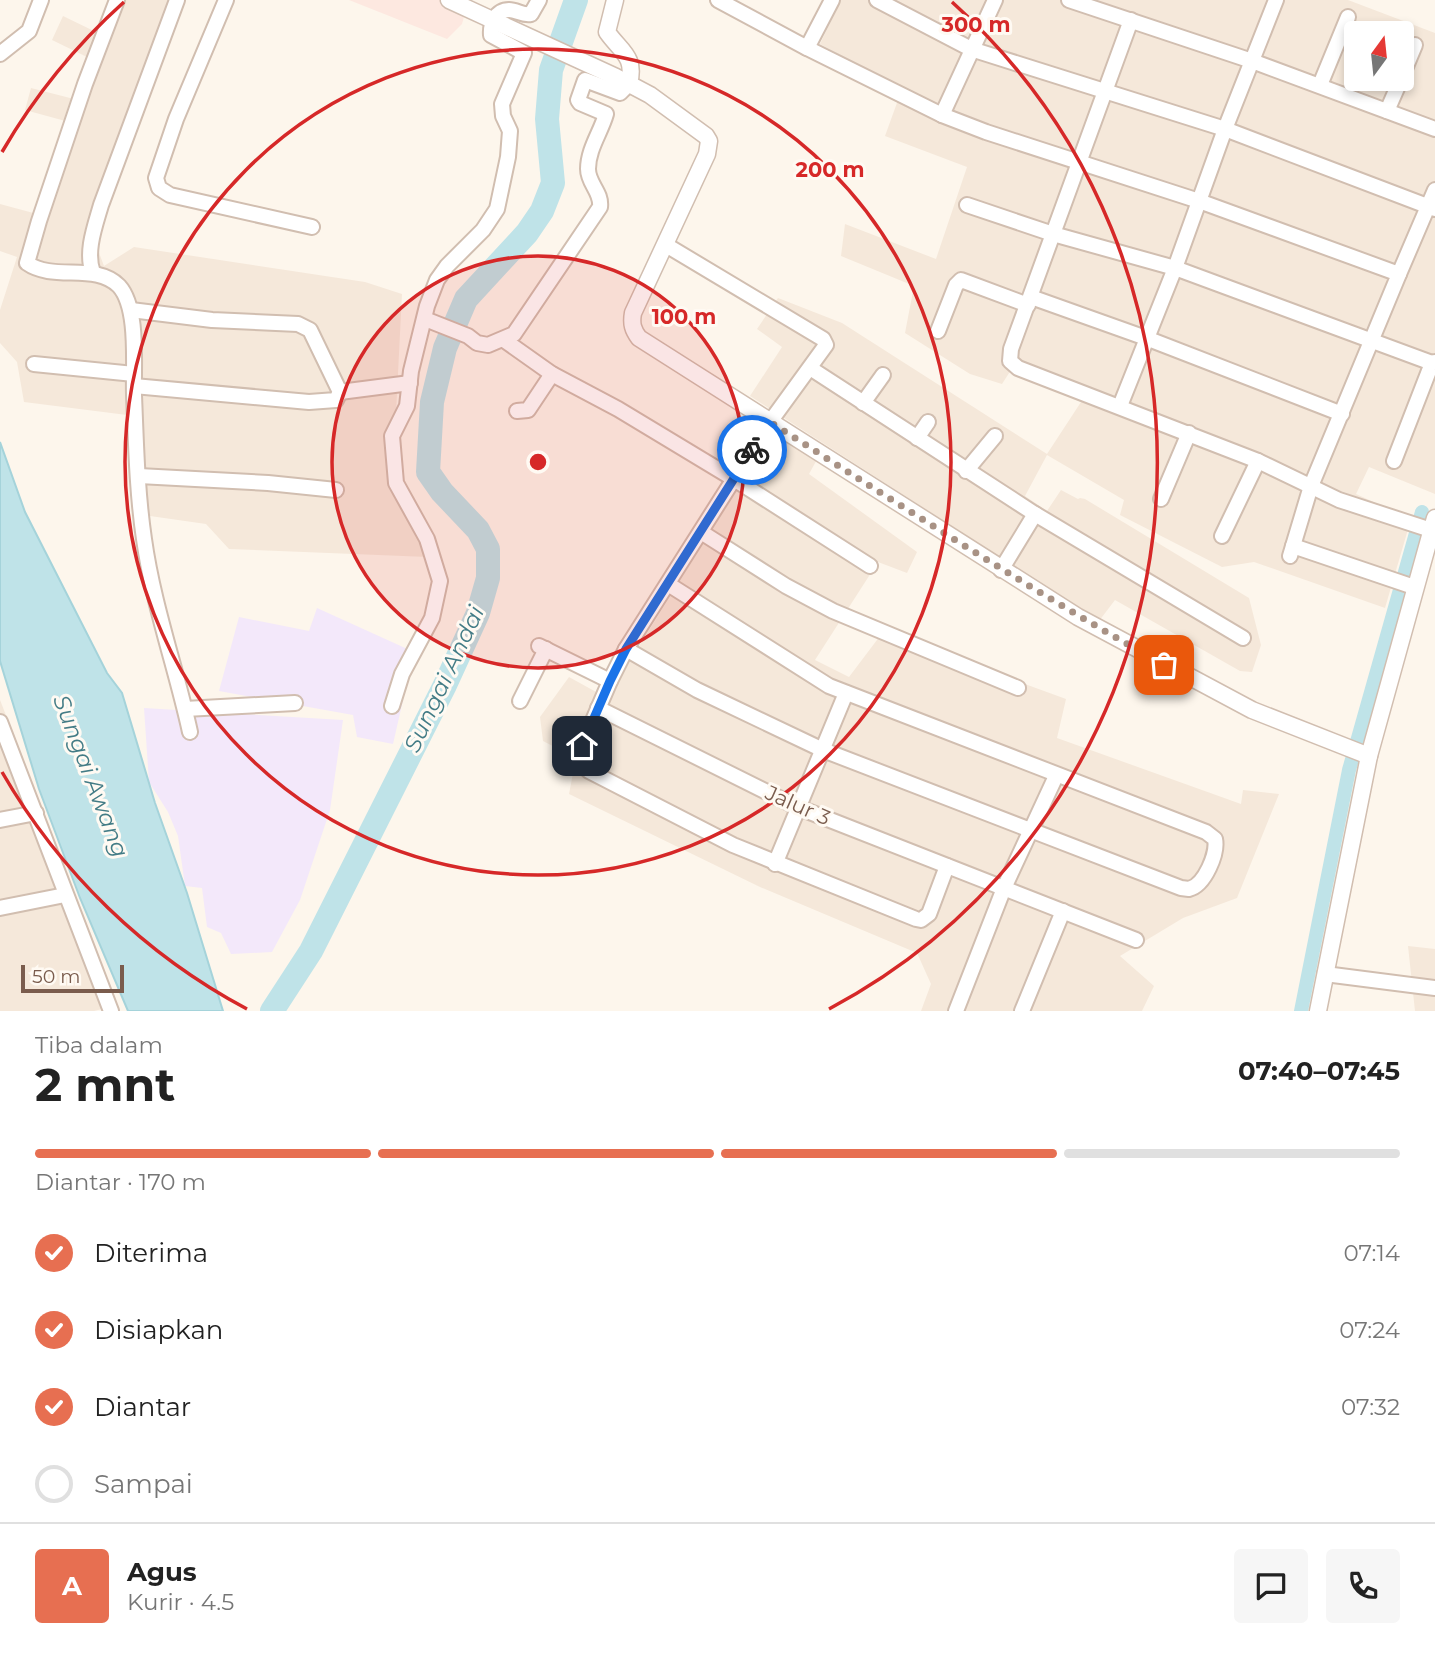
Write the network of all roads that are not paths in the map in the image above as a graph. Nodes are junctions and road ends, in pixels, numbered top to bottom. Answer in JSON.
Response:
{"nodes":[{"id":1,"x":41,"y":0,"type":"edge"},
{"id":2,"x":117,"y":0,"type":"edge"},
{"id":3,"x":177,"y":0,"type":"edge"},
{"id":4,"x":226,"y":0,"type":"edge"},
{"id":5,"x":449,"y":0,"type":"edge"},
{"id":6,"x":539,"y":0,"type":"edge"},
{"id":7,"x":615,"y":0,"type":"edge"},
{"id":8,"x":718,"y":0,"type":"edge"},
{"id":9,"x":832,"y":0,"type":"edge"},
{"id":10,"x":877,"y":0,"type":"edge"},
{"id":11,"x":995,"y":0,"type":"edge"},
{"id":12,"x":1069,"y":0,"type":"edge"},
{"id":13,"x":1276,"y":0,"type":"edge"},
{"id":14,"x":1348,"y":17,"type":"dead end"},
{"id":15,"x":1131,"y":20,"type":"junction"},
{"id":16,"x":496,"y":22,"type":"junction"},
{"id":17,"x":807,"y":48,"type":"junction"},
{"id":18,"x":971,"y":49,"type":"junction"},
{"id":19,"x":0,"y":54,"type":"edge"},
{"id":20,"x":1252,"y":61,"type":"junction"},
{"id":21,"x":623,"y":80,"type":"junction"},
{"id":22,"x":1320,"y":85,"type":"junction"},
{"id":23,"x":1105,"y":91,"type":"junction"},
{"id":24,"x":1395,"y":91,"type":"edge"},
{"id":25,"x":1387,"y":111,"type":"junction"},
{"id":26,"x":942,"y":115,"type":"junction"},
{"id":27,"x":1225,"y":129,"type":"junction"},
{"id":28,"x":1435,"y":130,"type":"edge"},
{"id":29,"x":1078,"y":162,"type":"junction"},
{"id":30,"x":1435,"y":190,"type":"edge"},
{"id":31,"x":1199,"y":201,"type":"junction"},
{"id":32,"x":967,"y":205,"type":"dead end"},
{"id":33,"x":1432,"y":208,"type":"edge"},
{"id":34,"x":312,"y":227,"type":"dead end"},
{"id":35,"x":1053,"y":234,"type":"junction"},
{"id":36,"x":666,"y":244,"type":"junction"},
{"id":37,"x":1175,"y":268,"type":"junction"},
{"id":38,"x":93,"y":273,"type":"junction"},
{"id":39,"x":1399,"y":274,"type":"junction"},
{"id":40,"x":1029,"y":301,"type":"junction"},
{"id":41,"x":131,"y":310,"type":"junction"},
{"id":42,"x":428,"y":320,"type":"junction"},
{"id":43,"x":938,"y":331,"type":"dead end"},
{"id":44,"x":1146,"y":338,"type":"junction"},
{"id":45,"x":504,"y":340,"type":"junction"},
{"id":46,"x":1373,"y":340,"type":"junction"},
{"id":47,"x":1434,"y":363,"type":"edge"},
{"id":48,"x":34,"y":364,"type":"dead end"},
{"id":49,"x":810,"y":368,"type":"junction"},
{"id":50,"x":552,"y":374,"type":"junction"},
{"id":51,"x":883,"y":375,"type":"dead end"},
{"id":52,"x":134,"y":380,"type":"junction"},
{"id":53,"x":410,"y":383,"type":"junction"},
{"id":54,"x":340,"y":392,"type":"junction"},
{"id":55,"x":863,"y":403,"type":"junction"},
{"id":56,"x":1120,"y":406,"type":"junction"},
{"id":57,"x":517,"y":411,"type":"dead end"},
{"id":58,"x":1342,"y":414,"type":"junction"},
{"id":59,"x":770,"y":422,"type":"junction"},
{"id":60,"x":928,"y":422,"type":"dead end"},
{"id":61,"x":1189,"y":433,"type":"junction"},
{"id":62,"x":995,"y":436,"type":"dead end"},
{"id":63,"x":917,"y":438,"type":"junction"},
{"id":64,"x":1258,"y":461,"type":"junction"},
{"id":65,"x":1394,"y":461,"type":"dead end"},
{"id":66,"x":966,"y":471,"type":"junction"},
{"id":67,"x":139,"y":476,"type":"junction"},
{"id":68,"x":734,"y":479,"type":"junction"},
{"id":69,"x":1311,"y":485,"type":"junction"},
{"id":70,"x":336,"y":490,"type":"dead end"},
{"id":71,"x":1161,"y":499,"type":"dead end"},
{"id":72,"x":1035,"y":514,"type":"junction"},
{"id":73,"x":1433,"y":524,"type":"edge"},
{"id":74,"x":701,"y":532,"type":"junction"},
{"id":75,"x":1222,"y":536,"type":"dead end"},
{"id":76,"x":870,"y":566,"type":"dead end"},
{"id":77,"x":1001,"y":570,"type":"junction"},
{"id":78,"x":668,"y":584,"type":"junction"},
{"id":79,"x":1414,"y":587,"type":"junction"},
{"id":80,"x":1243,"y":638,"type":"dead end"},
{"id":81,"x":626,"y":649,"type":"junction"},
{"id":82,"x":610,"y":681,"type":"junction"},
{"id":83,"x":1018,"y":688,"type":"dead end"},
{"id":84,"x":846,"y":693,"type":"junction"},
{"id":85,"x":520,"y":701,"type":"dead end"},
{"id":86,"x":295,"y":704,"type":"dead end"},
{"id":87,"x":392,"y":706,"type":"dead end"},
{"id":88,"x":598,"y":708,"type":"junction"},
{"id":89,"x":185,"y":709,"type":"junction"},
{"id":90,"x":1,"y":729,"type":"edge"},
{"id":91,"x":190,"y":732,"type":"dead end"},
{"id":92,"x":823,"y":750,"type":"junction"},
{"id":93,"x":1365,"y":754,"type":"junction"},
{"id":94,"x":1056,"y":776,"type":"junction"},
{"id":95,"x":797,"y":807,"type":"junction"},
{"id":96,"x":36,"y":813,"type":"junction"},
{"id":97,"x":0,"y":820,"type":"edge"},
{"id":98,"x":1032,"y":830,"type":"junction"},
{"id":99,"x":775,"y":864,"type":"junction"},
{"id":100,"x":947,"y":866,"type":"junction"},
{"id":101,"x":1004,"y":888,"type":"junction"},
{"id":102,"x":65,"y":895,"type":"junction"},
{"id":103,"x":0,"y":908,"type":"edge"},
{"id":104,"x":1063,"y":912,"type":"junction"},
{"id":105,"x":1136,"y":940,"type":"dead end"},
{"id":106,"x":1325,"y":974,"type":"junction"},
{"id":107,"x":1435,"y":988,"type":"edge"},
{"id":108,"x":111,"y":1011,"type":"edge"},
{"id":109,"x":956,"y":1011,"type":"edge"},
{"id":110,"x":1022,"y":1011,"type":"edge"},
{"id":111,"x":1318,"y":1011,"type":"edge"}],
"edges":[{"from":1,"to":19,"type":"street"},
{"from":2,"to":38,"type":"street"},
{"from":3,"to":38,"type":"street"},
{"from":4,"to":34,"type":"street"},
{"from":5,"to":16,"type":"street"},
{"from":6,"to":16,"type":"street"},
{"from":7,"to":21,"type":"street"},
{"from":8,"to":17,"type":"street"},
{"from":9,"to":17,"type":"street"},
{"from":10,"to":18,"type":"street"},
{"from":11,"to":18,"type":"street"},
{"from":12,"to":15,"type":"street"},
{"from":13,"to":20,"type":"street"},
{"from":14,"to":22,"type":"street"},
{"from":15,"to":20,"type":"street"},
{"from":15,"to":23,"type":"street"},
{"from":16,"to":21,"type":"street"},
{"from":16,"to":42,"type":"street"},
{"from":17,"to":26,"type":"street"},
{"from":18,"to":23,"type":"street"},
{"from":18,"to":26,"type":"street"},
{"from":20,"to":22,"type":"street"},
{"from":20,"to":27,"type":"street"},
{"from":21,"to":36,"type":"street"},
{"from":21,"to":45,"type":"street"},
{"from":22,"to":25,"type":"street"},
{"from":23,"to":27,"type":"street"},
{"from":23,"to":29,"type":"street"},
{"from":24,"to":25,"type":"street"},
{"from":25,"to":28,"type":"street"},
{"from":26,"to":29,"type":"street"},
{"from":27,"to":31,"type":"street"},
{"from":27,"to":33,"type":"street"},
{"from":29,"to":31,"type":"street"},
{"from":29,"to":35,"type":"street"},
{"from":30,"to":33,"type":"street"},
{"from":31,"to":37,"type":"street"},
{"from":31,"to":39,"type":"street"},
{"from":32,"to":35,"type":"street"},
{"from":33,"to":39,"type":"street"},
{"from":35,"to":37,"type":"street"},
{"from":35,"to":40,"type":"street"},
{"from":36,"to":49,"type":"street"},
{"from":36,"to":59,"type":"street"},
{"from":37,"to":44,"type":"street"},
{"from":37,"to":46,"type":"street"},
{"from":38,"to":41,"type":"street"},
{"from":39,"to":46,"type":"street"},
{"from":40,"to":43,"type":"street"},
{"from":40,"to":44,"type":"street"},
{"from":40,"to":56,"type":"street"},
{"from":41,"to":52,"type":"street"},
{"from":41,"to":54,"type":"street"},
{"from":42,"to":45,"type":"street"},
{"from":42,"to":53,"type":"street"},
{"from":44,"to":56,"type":"street"},
{"from":44,"to":58,"type":"street"},
{"from":45,"to":50,"type":"street"},
{"from":46,"to":47,"type":"street"},
{"from":46,"to":58,"type":"street"},
{"from":47,"to":65,"type":"street"},
{"from":48,"to":52,"type":"street"},
{"from":49,"to":55,"type":"street"},
{"from":49,"to":59,"type":"street"},
{"from":50,"to":57,"type":"street"},
{"from":50,"to":68,"type":"street"},
{"from":51,"to":55,"type":"street"},
{"from":52,"to":54,"type":"street"},
{"from":52,"to":67,"type":"street"},
{"from":53,"to":54,"type":"street"},
{"from":53,"to":87,"type":"street"},
{"from":55,"to":63,"type":"street"},
{"from":56,"to":61,"type":"street"},
{"from":58,"to":69,"type":"street"},
{"from":59,"to":68,"type":"street"},
{"from":59,"to":77,"type":"street"},
{"from":60,"to":63,"type":"street"},
{"from":61,"to":64,"type":"street"},
{"from":61,"to":71,"type":"street"},
{"from":62,"to":66,"type":"street"},
{"from":63,"to":66,"type":"street"},
{"from":64,"to":69,"type":"street"},
{"from":64,"to":75,"type":"street"},
{"from":66,"to":72,"type":"street"},
{"from":67,"to":70,"type":"street"},
{"from":67,"to":89,"type":"street"},
{"from":68,"to":74,"type":"street"},
{"from":68,"to":76,"type":"street"},
{"from":69,"to":73,"type":"street"},
{"from":69,"to":79,"type":"street"},
{"from":72,"to":77,"type":"street"},
{"from":72,"to":80,"type":"street"},
{"from":73,"to":79,"type":"street"},
{"from":74,"to":78,"type":"street"},
{"from":74,"to":83,"type":"street"},
{"from":77,"to":93,"type":"street"},
{"from":78,"to":81,"type":"street"},
{"from":78,"to":84,"type":"street"},
{"from":79,"to":93,"type":"street"},
{"from":81,"to":82,"type":"street"},
{"from":81,"to":92,"type":"street"},
{"from":82,"to":85,"type":"street"},
{"from":82,"to":88,"type":"street"},
{"from":84,"to":92,"type":"street"},
{"from":84,"to":94,"type":"street"},
{"from":86,"to":89,"type":"street"},
{"from":88,"to":95,"type":"street","name":"Jalur 3"},
{"from":88,"to":99,"type":"street"},
{"from":89,"to":91,"type":"street"},
{"from":90,"to":96,"type":"street"},
{"from":92,"to":95,"type":"street"},
{"from":92,"to":98,"type":"street"},
{"from":93,"to":106,"type":"street"},
{"from":94,"to":98,"type":"street"},
{"from":94,"to":98,"type":"street"},
{"from":95,"to":99,"type":"street"},
{"from":95,"to":100,"type":"street","name":"Jalur 3"},
{"from":96,"to":97,"type":"street"},
{"from":96,"to":102,"type":"street"},
{"from":98,"to":101,"type":"street"},
{"from":99,"to":100,"type":"street"},
{"from":100,"to":101,"type":"street","name":"Jalur 3"},
{"from":101,"to":104,"type":"street","name":"Jalur 3"},
{"from":101,"to":109,"type":"street"},
{"from":102,"to":103,"type":"street"},
{"from":102,"to":108,"type":"street"},
{"from":104,"to":105,"type":"street","name":"Jalur 3"},
{"from":104,"to":110,"type":"street"},
{"from":106,"to":107,"type":"street"},
{"from":106,"to":111,"type":"street"}]}
